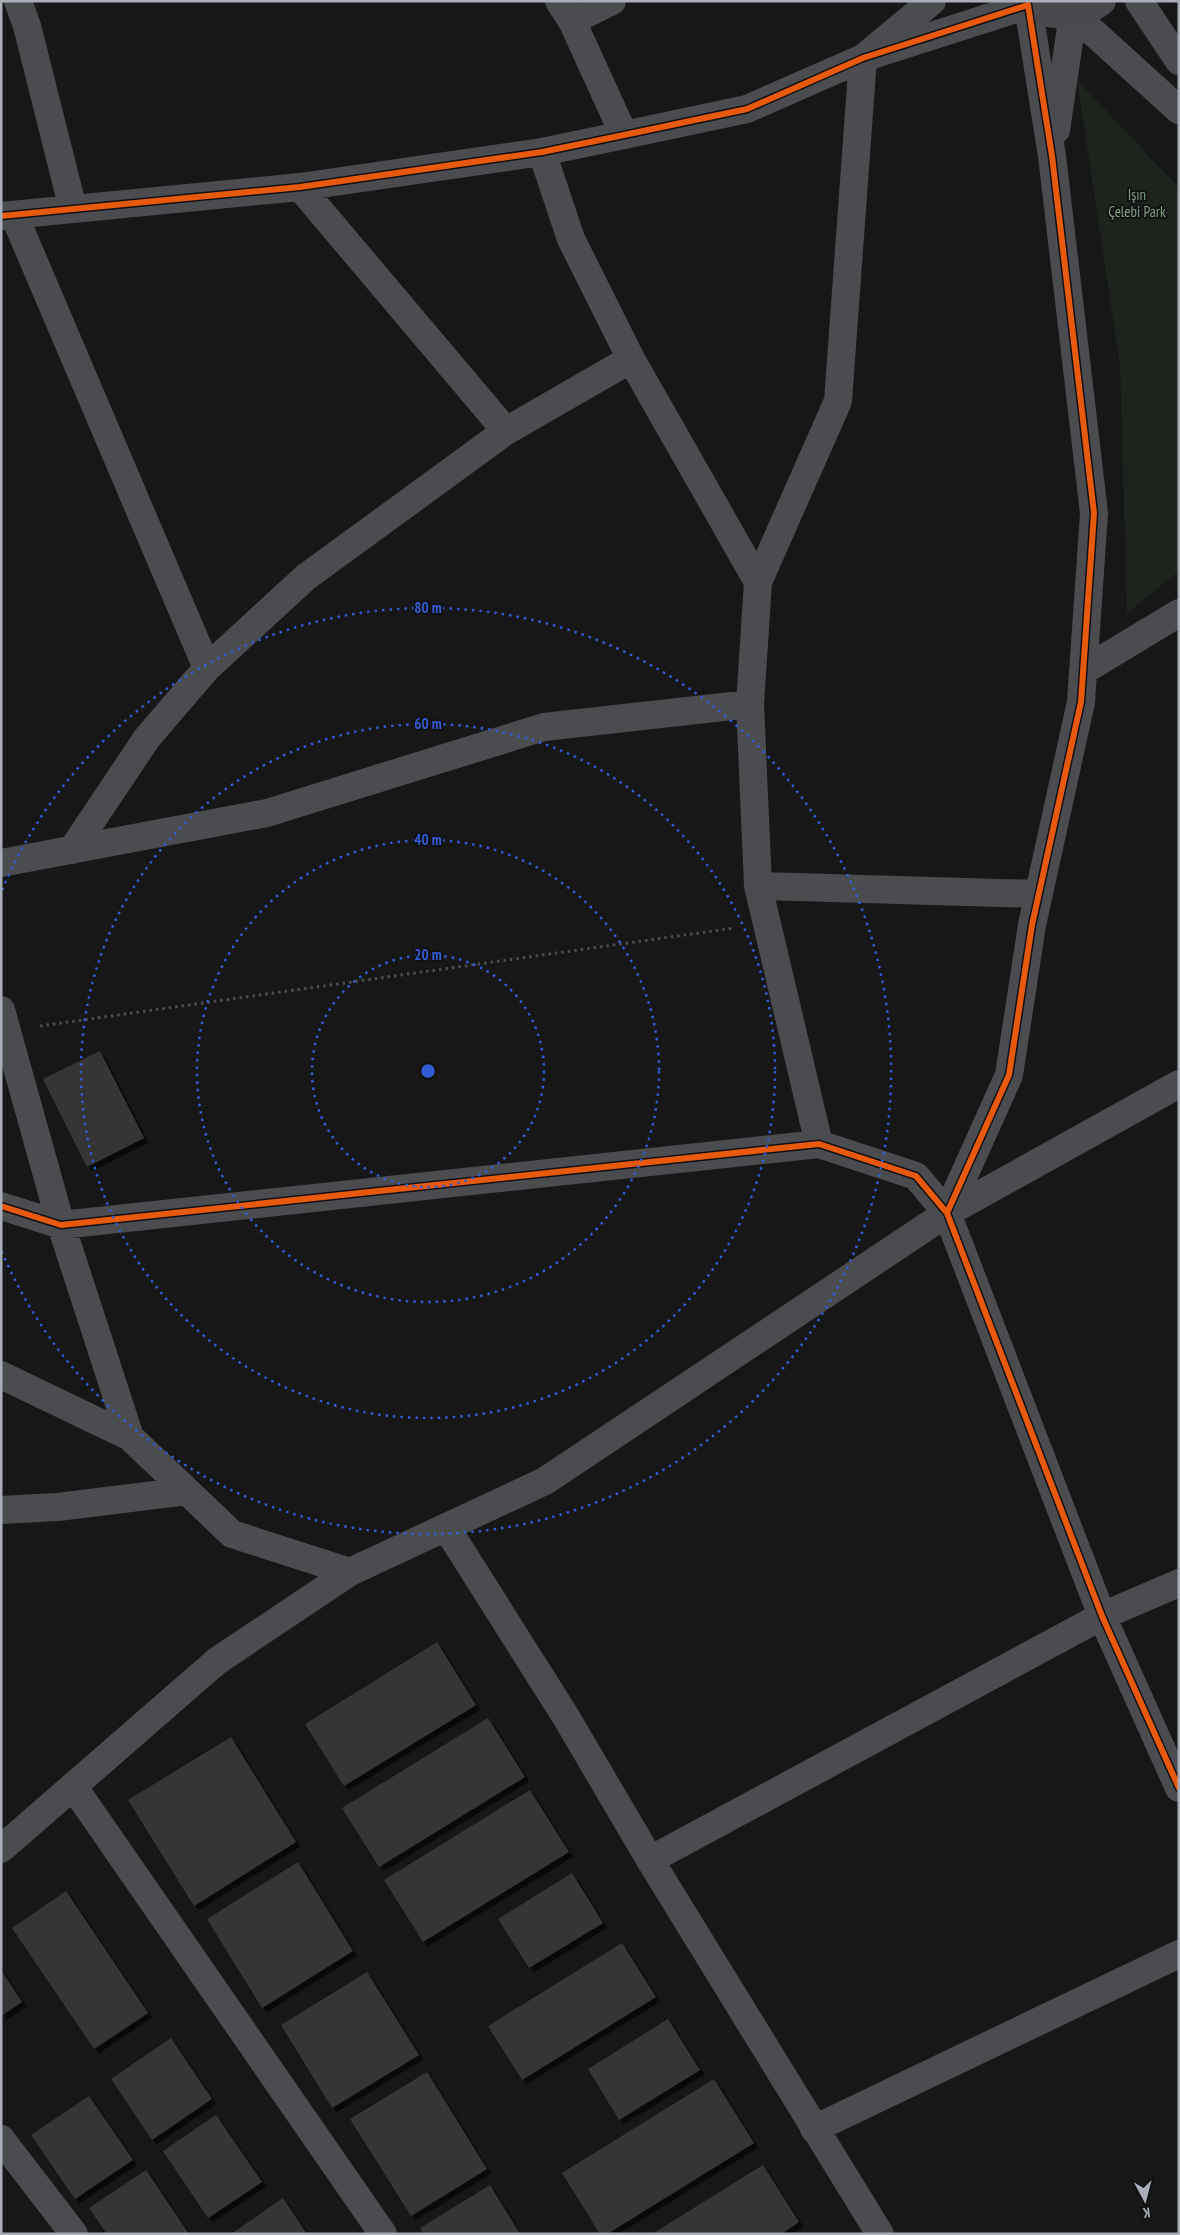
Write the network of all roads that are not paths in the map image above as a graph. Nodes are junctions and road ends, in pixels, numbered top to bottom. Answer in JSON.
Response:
{"nodes":[{"id":1,"x":18,"y":1,"type":"edge"},
{"id":2,"x":612,"y":1,"type":"edge"},
{"id":3,"x":932,"y":1,"type":"edge"},
{"id":4,"x":1102,"y":1,"type":"edge"},
{"id":5,"x":1139,"y":1,"type":"edge"},
{"id":6,"x":1026,"y":3,"type":"edge"},
{"id":7,"x":565,"y":11,"type":"edge"},
{"id":8,"x":1073,"y":14,"type":"junction"},
{"id":9,"x":863,"y":58,"type":"junction"},
{"id":10,"x":1179,"y":61,"type":"edge"},
{"id":11,"x":1179,"y":110,"type":"edge"},
{"id":12,"x":624,"y":135,"type":"junction"},
{"id":13,"x":542,"y":152,"type":"junction"},
{"id":14,"x":1052,"y":156,"type":"junction"},
{"id":15,"x":300,"y":187,"type":"junction"},
{"id":16,"x":73,"y":209,"type":"junction"},
{"id":17,"x":8,"y":215,"type":"edge"},
{"id":18,"x":631,"y":359,"type":"junction"},
{"id":19,"x":506,"y":431,"type":"junction"},
{"id":20,"x":758,"y":582,"type":"junction"},
{"id":21,"x":1179,"y":613,"type":"edge"},
{"id":22,"x":207,"y":668,"type":"junction"},
{"id":23,"x":1083,"y":671,"type":"junction"},
{"id":24,"x":750,"y":704,"type":"junction"},
{"id":25,"x":72,"y":850,"type":"junction"},
{"id":26,"x":1,"y":863,"type":"edge"},
{"id":27,"x":758,"y":886,"type":"junction"},
{"id":28,"x":1039,"y":894,"type":"junction"},
{"id":29,"x":4,"y":1021,"type":"edge"},
{"id":30,"x":1179,"y":1084,"type":"edge"},
{"id":31,"x":819,"y":1144,"type":"junction"},
{"id":32,"x":1,"y":1206,"type":"edge"},
{"id":33,"x":947,"y":1213,"type":"junction"},
{"id":34,"x":61,"y":1225,"type":"junction"},
{"id":35,"x":1,"y":1375,"type":"edge"},
{"id":36,"x":130,"y":1438,"type":"junction"},
{"id":37,"x":187,"y":1491,"type":"junction"},
{"id":38,"x":1,"y":1510,"type":"edge"},
{"id":39,"x":446,"y":1527,"type":"junction"},
{"id":40,"x":350,"y":1572,"type":"junction"},
{"id":41,"x":1179,"y":1583,"type":"edge"},
{"id":42,"x":1102,"y":1616,"type":"junction"},
{"id":43,"x":73,"y":1786,"type":"junction"},
{"id":44,"x":1179,"y":1788,"type":"edge"},
{"id":45,"x":1,"y":1849,"type":"edge"},
{"id":46,"x":650,"y":1860,"type":"junction"},
{"id":47,"x":1179,"y":1954,"type":"edge"},
{"id":48,"x":814,"y":2129,"type":"junction"},
{"id":49,"x":1,"y":2139,"type":"edge"},
{"id":50,"x":74,"y":2234,"type":"edge"},
{"id":51,"x":383,"y":2234,"type":"edge"},
{"id":52,"x":880,"y":2234,"type":"edge"}],
"edges":[{"from":1,"to":16,"type":"street"},
{"from":2,"to":7,"type":"street"},
{"from":3,"to":9,"type":"street"},
{"from":4,"to":8,"type":"main road"},
{"from":5,"to":10,"type":"street"},
{"from":6,"to":8,"type":"main road"},
{"from":6,"to":9,"type":"street"},
{"from":6,"to":14,"type":"street"},
{"from":7,"to":12,"type":"street"},
{"from":8,"to":11,"type":"street"},
{"from":8,"to":14,"type":"street"},
{"from":9,"to":12,"type":"street"},
{"from":9,"to":20,"type":"street"},
{"from":12,"to":13,"type":"street"},
{"from":13,"to":15,"type":"street"},
{"from":13,"to":18,"type":"street"},
{"from":14,"to":23,"type":"street"},
{"from":15,"to":16,"type":"street"},
{"from":15,"to":19,"type":"street"},
{"from":16,"to":17,"type":"street"},
{"from":17,"to":22,"type":"street"},
{"from":18,"to":19,"type":"street"},
{"from":18,"to":20,"type":"street"},
{"from":19,"to":22,"type":"street"},
{"from":20,"to":24,"type":"street"},
{"from":21,"to":23,"type":"street"},
{"from":22,"to":25,"type":"street"},
{"from":23,"to":28,"type":"street"},
{"from":24,"to":25,"type":"street"},
{"from":24,"to":27,"type":"street"},
{"from":25,"to":26,"type":"street"},
{"from":27,"to":28,"type":"street"},
{"from":27,"to":31,"type":"street"},
{"from":28,"to":33,"type":"street"},
{"from":29,"to":34,"type":"street"},
{"from":30,"to":33,"type":"street"},
{"from":31,"to":33,"type":"street"},
{"from":31,"to":34,"type":"street"},
{"from":32,"to":34,"type":"street"},
{"from":33,"to":39,"type":"street"},
{"from":33,"to":42,"type":"street"},
{"from":34,"to":36,"type":"street"},
{"from":35,"to":36,"type":"street"},
{"from":36,"to":37,"type":"street"},
{"from":37,"to":38,"type":"street"},
{"from":37,"to":40,"type":"street"},
{"from":39,"to":40,"type":"street"},
{"from":39,"to":46,"type":"street"},
{"from":40,"to":43,"type":"street"},
{"from":41,"to":42,"type":"street"},
{"from":42,"to":44,"type":"street"},
{"from":42,"to":46,"type":"street"},
{"from":43,"to":45,"type":"street"},
{"from":43,"to":51,"type":"street"},
{"from":46,"to":48,"type":"street"},
{"from":47,"to":48,"type":"street"},
{"from":48,"to":52,"type":"street"},
{"from":49,"to":50,"type":"street"}]}
